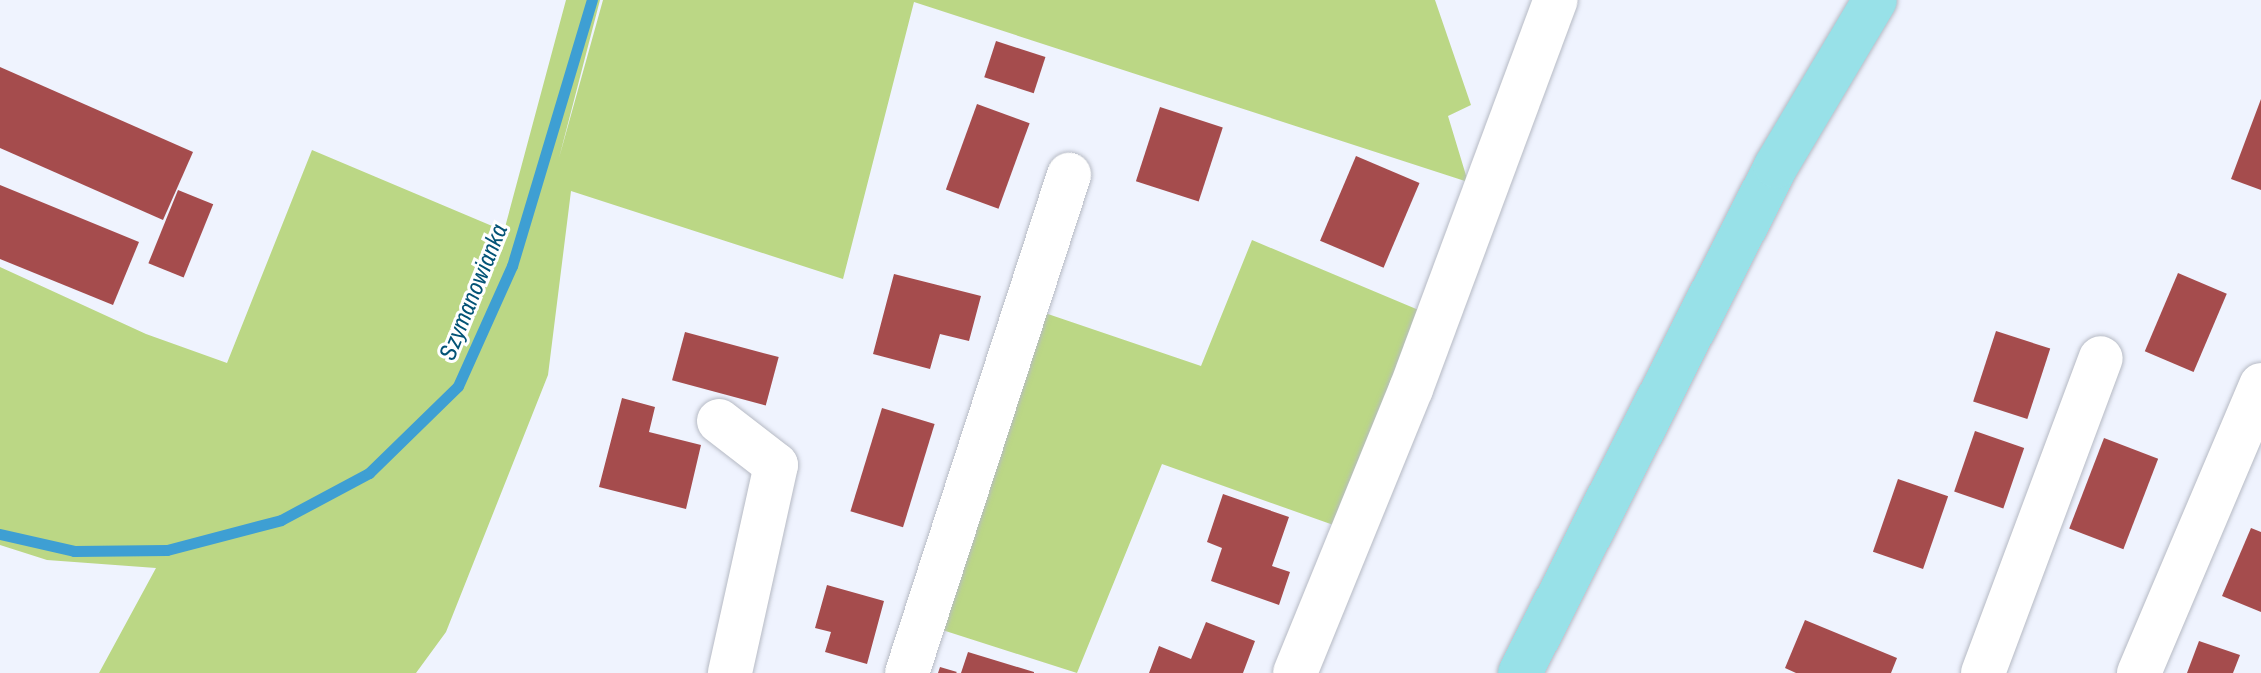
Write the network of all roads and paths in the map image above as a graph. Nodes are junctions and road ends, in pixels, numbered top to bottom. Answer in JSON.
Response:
{"nodes":[{"id":1,"x":1556,"y":0,"type":"edge"},
{"id":2,"x":1875,"y":0,"type":"edge"},
{"id":3,"x":1069,"y":175,"type":"dead end"},
{"id":4,"x":2101,"y":358,"type":"dead end"},
{"id":5,"x":2261,"y":385,"type":"edge"},
{"id":6,"x":719,"y":421,"type":"dead end"},
{"id":7,"x":730,"y":673,"type":"edge"},
{"id":8,"x":907,"y":673,"type":"edge"},
{"id":9,"x":1295,"y":673,"type":"edge"},
{"id":10,"x":1520,"y":673,"type":"edge"},
{"id":11,"x":1983,"y":673,"type":"edge"},
{"id":12,"x":2139,"y":673,"type":"edge"}],
"edges":[{"from":1,"to":9,"type":"street"},
{"from":2,"to":10,"type":"main road"},
{"from":3,"to":8,"type":"street"},
{"from":4,"to":11,"type":"street"},
{"from":5,"to":12,"type":"street"},
{"from":6,"to":7,"type":"street"}]}
